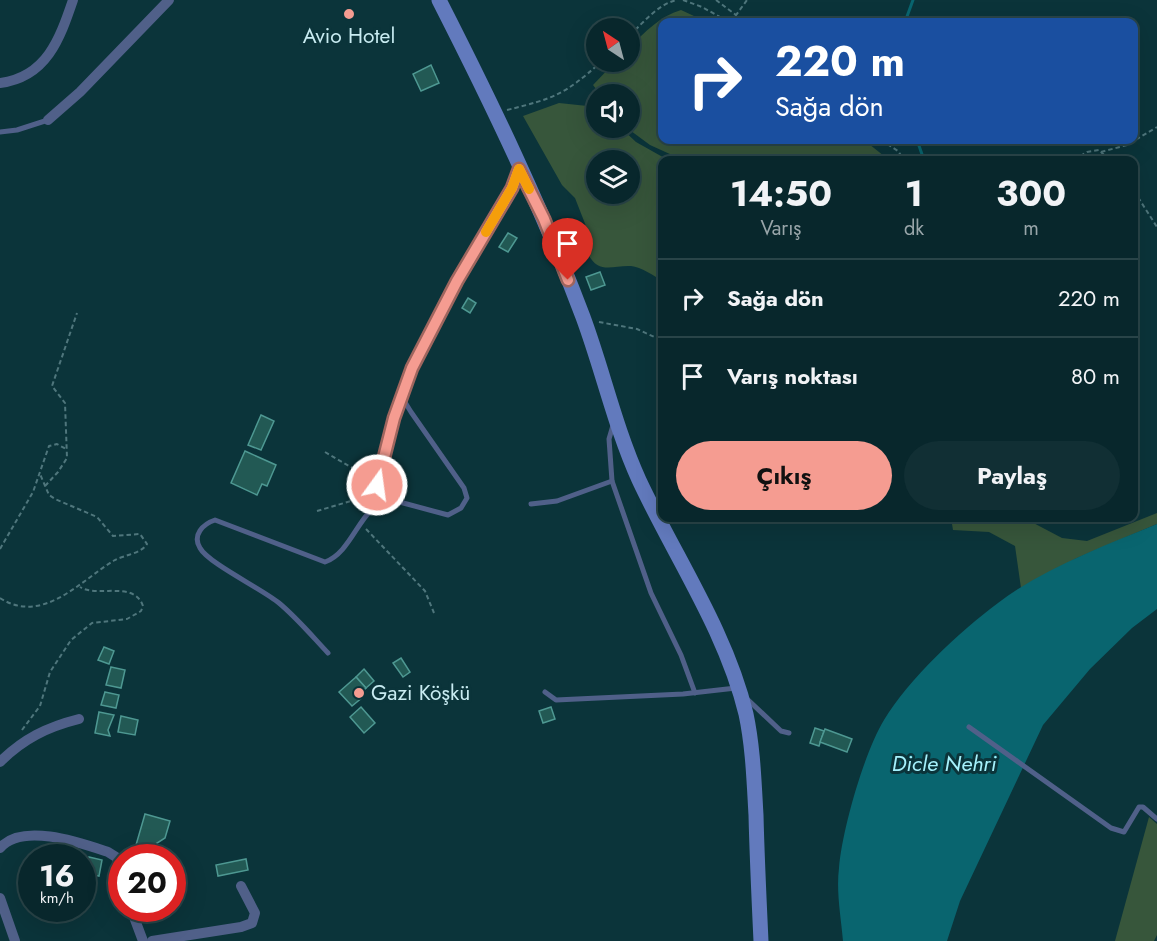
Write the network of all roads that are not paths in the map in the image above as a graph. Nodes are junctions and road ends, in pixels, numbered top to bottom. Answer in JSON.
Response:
{"nodes":[{"id":1,"x":73,"y":0,"type":"edge"},
{"id":2,"x":169,"y":0,"type":"edge"},
{"id":3,"x":439,"y":0,"type":"edge"},
{"id":4,"x":0,"y":83,"type":"edge"},
{"id":5,"x":48,"y":120,"type":"joint"},
{"id":6,"x":0,"y":132,"type":"edge"},
{"id":7,"x":519,"y":169,"type":"junction"},
{"id":8,"x":403,"y":399,"type":"junction"},
{"id":9,"x":614,"y":421,"type":"junction"},
{"id":10,"x":612,"y":481,"type":"junction"},
{"id":11,"x":378,"y":503,"type":"junction"},
{"id":12,"x":531,"y":504,"type":"dead end"},
{"id":13,"x":658,"y":517,"type":"edge"},
{"id":14,"x":661,"y":522,"type":"edge"},
{"id":15,"x":328,"y":653,"type":"dead end"},
{"id":16,"x":738,"y":690,"type":"junction"},
{"id":17,"x":545,"y":692,"type":"dead end"},
{"id":18,"x":695,"y":693,"type":"junction"},
{"id":19,"x":79,"y":719,"type":"dead end"},
{"id":20,"x":969,"y":727,"type":"dead end"},
{"id":21,"x":789,"y":733,"type":"dead end"},
{"id":22,"x":0,"y":762,"type":"edge"},
{"id":23,"x":1157,"y":819,"type":"edge"},
{"id":24,"x":0,"y":848,"type":"edge"},
{"id":25,"x":108,"y":852,"type":"edge"},
{"id":26,"x":241,"y":886,"type":"dead end"},
{"id":27,"x":0,"y":898,"type":"edge"},
{"id":28,"x":136,"y":922,"type":"edge"},
{"id":29,"x":15,"y":941,"type":"edge"},
{"id":30,"x":143,"y":941,"type":"edge"},
{"id":31,"x":152,"y":941,"type":"edge"},
{"id":32,"x":761,"y":941,"type":"edge"}],
"edges":[{"from":1,"to":4,"type":"street"},
{"from":2,"to":5,"type":"street"},
{"from":3,"to":7,"type":"street"},
{"from":5,"to":6,"type":"lane"},
{"from":7,"to":8,"type":"lane"},
{"from":7,"to":9,"type":"street"},
{"from":8,"to":11,"type":"lane"},
{"from":8,"to":11,"type":"lane"},
{"from":9,"to":10,"type":"lane"},
{"from":9,"to":13,"type":"street"},
{"from":10,"to":12,"type":"lane"},
{"from":10,"to":18,"type":"lane"},
{"from":11,"to":15,"type":"lane"},
{"from":14,"to":16,"type":"street"},
{"from":16,"to":18,"type":"lane"},
{"from":16,"to":21,"type":"lane"},
{"from":16,"to":32,"type":"street"},
{"from":17,"to":18,"type":"lane"},
{"from":19,"to":22,"type":"street"},
{"from":20,"to":23,"type":"lane"},
{"from":24,"to":25,"type":"street"},
{"from":26,"to":31,"type":"street"},
{"from":27,"to":29,"type":"street"},
{"from":28,"to":30,"type":"street"}]}
